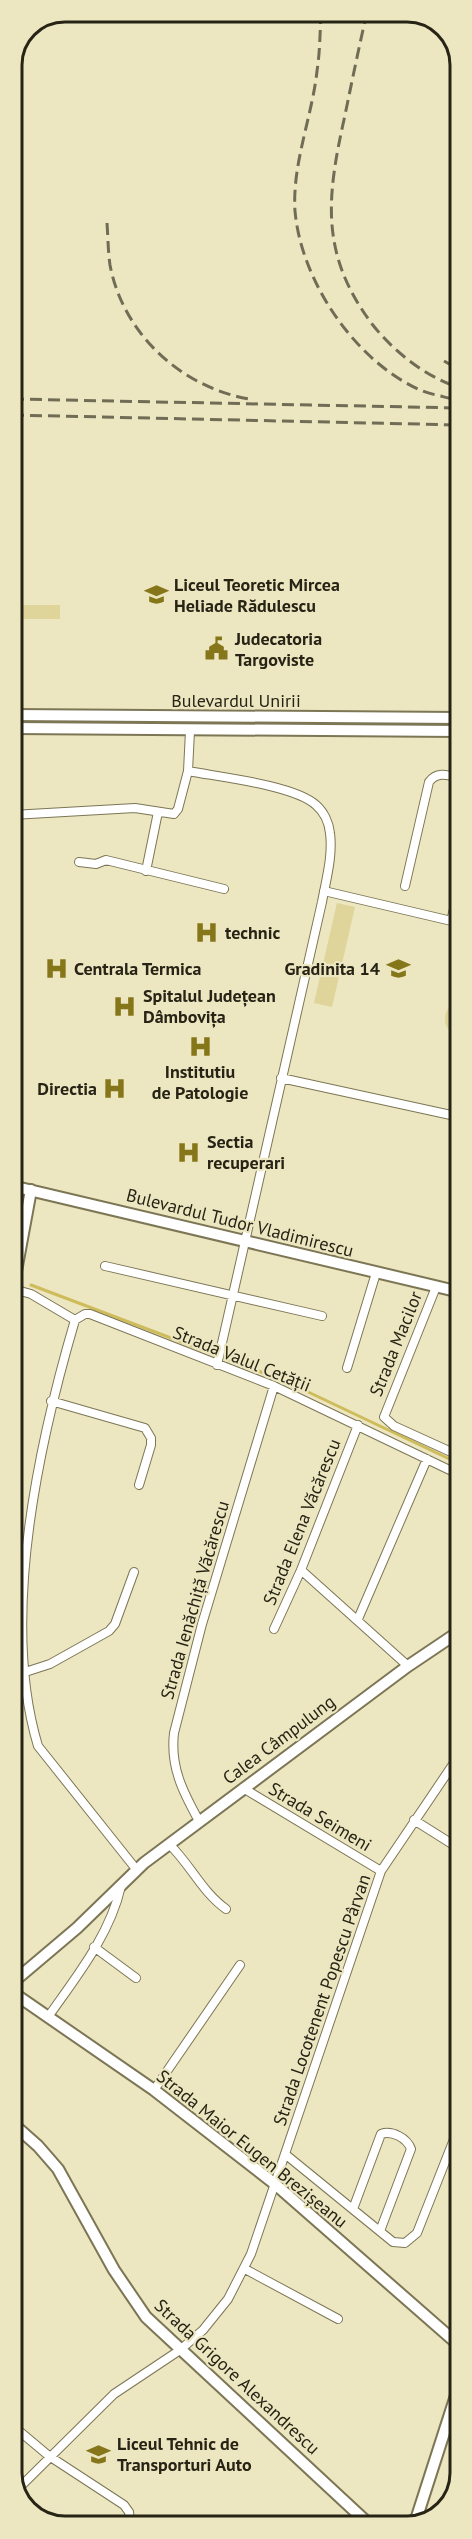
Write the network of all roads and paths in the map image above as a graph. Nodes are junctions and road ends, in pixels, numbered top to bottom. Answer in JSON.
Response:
{"nodes":[{"id":1,"x":22,"y":716,"type":"edge"},
{"id":2,"x":67,"y":716,"type":"junction"},
{"id":3,"x":190,"y":718,"type":"junction"},
{"id":4,"x":449,"y":718,"type":"edge"},
{"id":5,"x":22,"y":728,"type":"edge"},
{"id":6,"x":67,"y":729,"type":"junction"},
{"id":7,"x":190,"y":731,"type":"junction"},
{"id":8,"x":449,"y":731,"type":"edge"},
{"id":9,"x":188,"y":771,"type":"junction"},
{"id":10,"x":449,"y":776,"type":"edge"},
{"id":11,"x":158,"y":812,"type":"junction"},
{"id":12,"x":22,"y":814,"type":"edge"},
{"id":13,"x":79,"y":862,"type":"dead end"},
{"id":14,"x":146,"y":871,"type":"junction"},
{"id":15,"x":405,"y":886,"type":"dead end"},
{"id":16,"x":224,"y":889,"type":"dead end"},
{"id":17,"x":324,"y":891,"type":"junction"},
{"id":18,"x":449,"y":921,"type":"edge"},
{"id":19,"x":281,"y":1077,"type":"junction"},
{"id":20,"x":449,"y":1115,"type":"edge"},
{"id":21,"x":22,"y":1188,"type":"edge"},
{"id":22,"x":31,"y":1190,"type":"junction"},
{"id":23,"x":22,"y":1238,"type":"edge"},
{"id":24,"x":245,"y":1241,"type":"junction"},
{"id":25,"x":105,"y":1266,"type":"dead end"},
{"id":26,"x":376,"y":1273,"type":"junction"},
{"id":27,"x":436,"y":1287,"type":"junction"},
{"id":28,"x":450,"y":1290,"type":"edge"},
{"id":29,"x":23,"y":1293,"type":"edge"},
{"id":30,"x":232,"y":1296,"type":"junction"},
{"id":31,"x":322,"y":1316,"type":"dead end"},
{"id":32,"x":75,"y":1320,"type":"junction"},
{"id":33,"x":217,"y":1365,"type":"junction"},
{"id":34,"x":347,"y":1368,"type":"dead end"},
{"id":35,"x":274,"y":1386,"type":"junction"},
{"id":36,"x":51,"y":1401,"type":"junction"},
{"id":37,"x":358,"y":1425,"type":"junction"},
{"id":38,"x":450,"y":1451,"type":"edge"},
{"id":39,"x":427,"y":1459,"type":"junction"},
{"id":40,"x":450,"y":1470,"type":"edge"},
{"id":41,"x":140,"y":1485,"type":"dead end"},
{"id":42,"x":23,"y":1532,"type":"edge"},
{"id":43,"x":301,"y":1570,"type":"junction"},
{"id":44,"x":134,"y":1572,"type":"dead end"},
{"id":45,"x":358,"y":1619,"type":"junction"},
{"id":46,"x":274,"y":1629,"type":"dead end"},
{"id":47,"x":450,"y":1638,"type":"edge"},
{"id":48,"x":408,"y":1666,"type":"junction"},
{"id":49,"x":23,"y":1676,"type":"edge"},
{"id":50,"x":23,"y":1699,"type":"edge"},
{"id":51,"x":450,"y":1769,"type":"edge"},
{"id":52,"x":243,"y":1788,"type":"junction"},
{"id":53,"x":414,"y":1820,"type":"junction"},
{"id":54,"x":199,"y":1821,"type":"junction"},
{"id":55,"x":450,"y":1843,"type":"edge"},
{"id":56,"x":168,"y":1844,"type":"junction"},
{"id":57,"x":136,"y":1869,"type":"junction"},
{"id":58,"x":381,"y":1871,"type":"junction"},
{"id":59,"x":122,"y":1882,"type":"junction"},
{"id":60,"x":226,"y":1909,"type":"dead end"},
{"id":61,"x":94,"y":1947,"type":"junction"},
{"id":62,"x":240,"y":1965,"type":"dead end"},
{"id":63,"x":23,"y":1974,"type":"edge"},
{"id":64,"x":136,"y":1978,"type":"dead end"},
{"id":65,"x":23,"y":2000,"type":"edge"},
{"id":66,"x":48,"y":2017,"type":"junction"},
{"id":67,"x":154,"y":2090,"type":"junction"},
{"id":68,"x":23,"y":2133,"type":"edge"},
{"id":69,"x":450,"y":2150,"type":"edge"},
{"id":70,"x":285,"y":2154,"type":"junction"},
{"id":71,"x":275,"y":2184,"type":"junction"},
{"id":72,"x":353,"y":2209,"type":"junction"},
{"id":73,"x":380,"y":2231,"type":"junction"},
{"id":74,"x":245,"y":2269,"type":"junction"},
{"id":75,"x":338,"y":2319,"type":"dead end"},
{"id":76,"x":450,"y":2337,"type":"edge"},
{"id":77,"x":180,"y":2350,"type":"junction"},
{"id":78,"x":450,"y":2414,"type":"edge"},
{"id":79,"x":23,"y":2434,"type":"edge"},
{"id":80,"x":49,"y":2456,"type":"junction"},
{"id":81,"x":24,"y":2483,"type":"edge"},
{"id":82,"x":418,"y":2515,"type":"edge"},
{"id":83,"x":130,"y":2516,"type":"edge"},
{"id":84,"x":361,"y":2516,"type":"edge"}],
"edges":[{"from":1,"to":2,"type":"street","name":"Bulevardul Unirii"},
{"from":2,"to":3,"type":"street","name":"Bulevardul Unirii"},
{"from":2,"to":6,"type":"street"},
{"from":3,"to":4,"type":"street","name":"Bulevardul Unirii"},
{"from":3,"to":7,"type":"street"},
{"from":5,"to":6,"type":"street","name":"Bulevardul Unirii"},
{"from":6,"to":7,"type":"street","name":"Bulevardul Unirii"},
{"from":7,"to":8,"type":"street","name":"Bulevardul Unirii"},
{"from":7,"to":9,"type":"street"},
{"from":9,"to":11,"type":"street"},
{"from":9,"to":17,"type":"street"},
{"from":10,"to":15,"type":"street"},
{"from":11,"to":12,"type":"street"},
{"from":11,"to":14,"type":"street"},
{"from":13,"to":14,"type":"street"},
{"from":14,"to":16,"type":"street"},
{"from":17,"to":18,"type":"street"},
{"from":17,"to":19,"type":"street"},
{"from":19,"to":20,"type":"street"},
{"from":19,"to":24,"type":"street"},
{"from":21,"to":22,"type":"street","name":"Bulevardul Tudor Vladimirescu"},
{"from":22,"to":23,"type":"street"},
{"from":22,"to":24,"type":"street","name":"Bulevardul Tudor Vladimirescu"},
{"from":24,"to":26,"type":"street","name":"Bulevardul Tudor Vladimirescu"},
{"from":24,"to":30,"type":"street"},
{"from":25,"to":30,"type":"street"},
{"from":26,"to":27,"type":"street","name":"Bulevardul Tudor Vladimirescu"},
{"from":26,"to":34,"type":"street"},
{"from":27,"to":28,"type":"street","name":"Bulevardul Tudor Vladimirescu"},
{"from":27,"to":38,"type":"street","name":"Strada Macilor"},
{"from":29,"to":32,"type":"street"},
{"from":30,"to":31,"type":"street"},
{"from":30,"to":33,"type":"street"},
{"from":32,"to":33,"type":"street","name":"Strada Valul Cetății"},
{"from":32,"to":36,"type":"street"},
{"from":33,"to":35,"type":"street","name":"Strada Valul Cetății"},
{"from":35,"to":37,"type":"street","name":"Strada Valul Cetății"},
{"from":35,"to":54,"type":"street","name":"Strada Ienăchiță Văcărescu"},
{"from":36,"to":41,"type":"street"},
{"from":36,"to":42,"type":"street"},
{"from":37,"to":39,"type":"street","name":"Strada Valul Cetății"},
{"from":37,"to":43,"type":"street","name":"Strada Elena Văcărescu"},
{"from":39,"to":40,"type":"street","name":"Strada Valul Cetății"},
{"from":39,"to":45,"type":"street"},
{"from":43,"to":45,"type":"street"},
{"from":43,"to":46,"type":"street","name":"Strada Elena Văcărescu"},
{"from":44,"to":49,"type":"street"},
{"from":45,"to":48,"type":"street"},
{"from":47,"to":48,"type":"street","name":"Calea Câmpulung"},
{"from":48,"to":52,"type":"street","name":"Calea Câmpulung"},
{"from":50,"to":57,"type":"street"},
{"from":51,"to":53,"type":"street","name":"Strada Locotenent Popescu Pârvan"},
{"from":52,"to":54,"type":"street","name":"Calea Câmpulung"},
{"from":52,"to":58,"type":"street","name":"Strada Seimeni"},
{"from":53,"to":55,"type":"street"},
{"from":53,"to":58,"type":"street","name":"Strada Locotenent Popescu Pârvan"},
{"from":54,"to":56,"type":"street","name":"Calea Câmpulung"},
{"from":56,"to":57,"type":"street","name":"Calea Câmpulung"},
{"from":56,"to":60,"type":"street"},
{"from":57,"to":59,"type":"street","name":"Calea Câmpulung"},
{"from":58,"to":70,"type":"street","name":"Strada Locotenent Popescu Pârvan"},
{"from":59,"to":61,"type":"street","name":"Calea Câmpulung"},
{"from":59,"to":63,"type":"street","name":"Calea Câmpulung"},
{"from":61,"to":64,"type":"street"},
{"from":61,"to":66,"type":"street","name":"Calea Câmpulung"},
{"from":62,"to":67,"type":"street"},
{"from":65,"to":66,"type":"street","name":"Strada Maior Eugen Brezișeanu"},
{"from":66,"to":67,"type":"street","name":"Strada Maior Eugen Brezișeanu"},
{"from":67,"to":71,"type":"street","name":"Strada Maior Eugen Brezișeanu"},
{"from":68,"to":77,"type":"street","name":"Strada Grigore Alexandrescu"},
{"from":69,"to":73,"type":"street"},
{"from":70,"to":71,"type":"street","name":"Strada Locotenent Popescu Pârvan"},
{"from":70,"to":72,"type":"street"},
{"from":71,"to":74,"type":"street","name":"Strada Locotenent Popescu Pârvan"},
{"from":71,"to":76,"type":"street","name":"Strada Maior Eugen Brezișeanu"},
{"from":72,"to":73,"type":"street"},
{"from":72,"to":73,"type":"street"},
{"from":74,"to":75,"type":"street"},
{"from":74,"to":77,"type":"street","name":"Strada Locotenent Popescu Pârvan"},
{"from":77,"to":80,"type":"street","name":"Strada Locotenent Popescu Pârvan"},
{"from":77,"to":84,"type":"street","name":"Strada Grigore Alexandrescu"},
{"from":78,"to":82,"type":"street"},
{"from":79,"to":80,"type":"street"},
{"from":80,"to":81,"type":"street","name":"Strada Locotenent Popescu Pârvan"},
{"from":80,"to":83,"type":"street"}]}
